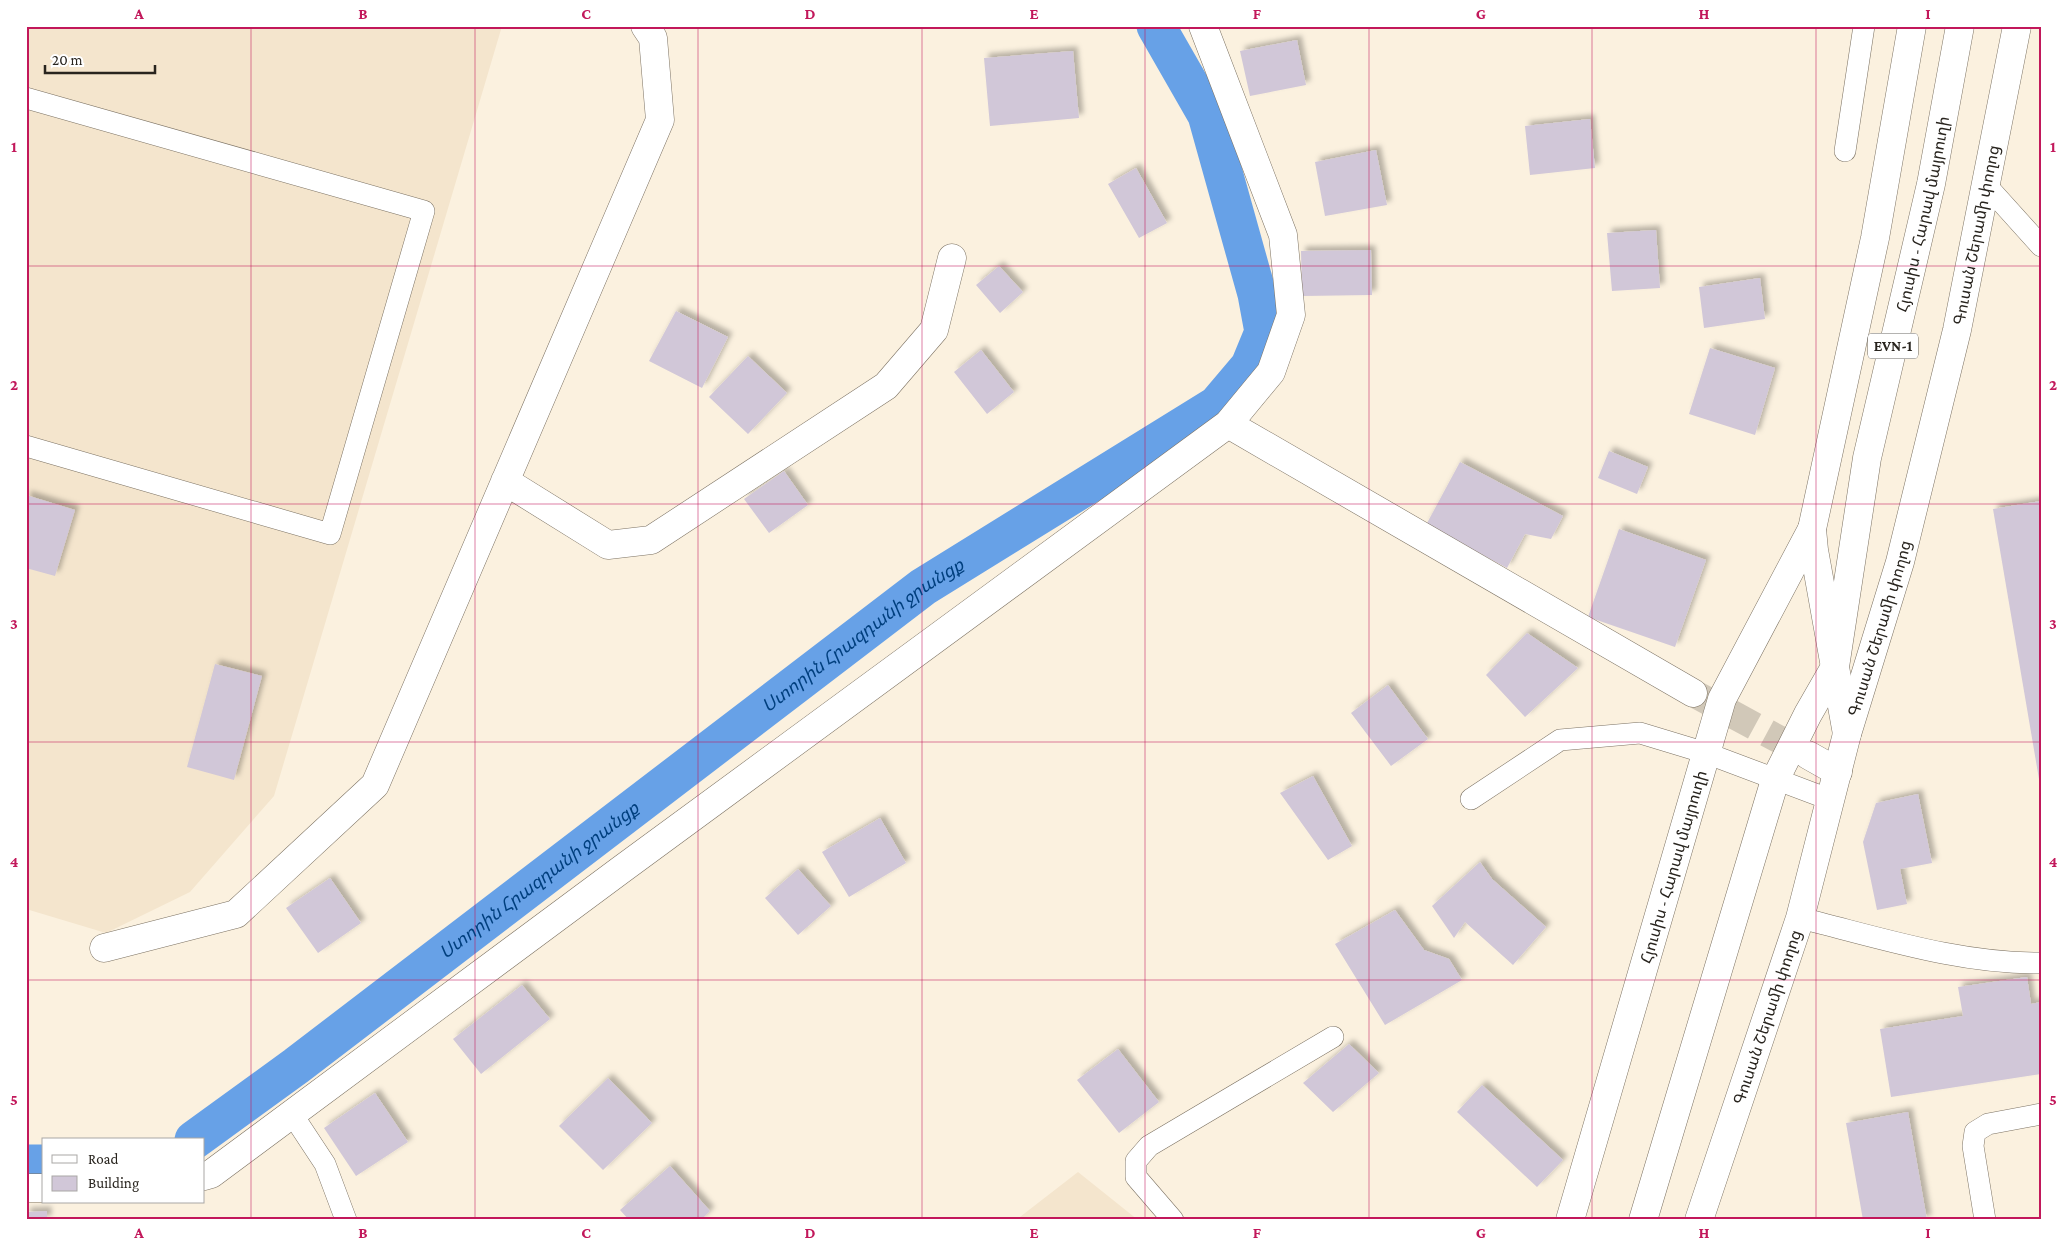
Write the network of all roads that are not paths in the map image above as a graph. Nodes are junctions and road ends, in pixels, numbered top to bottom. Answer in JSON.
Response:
{"nodes":[{"id":1,"x":645,"y":26,"type":"edge"},
{"id":2,"x":1203,"y":26,"type":"edge"},
{"id":3,"x":1864,"y":26,"type":"edge"},
{"id":4,"x":1912,"y":26,"type":"edge"},
{"id":5,"x":1960,"y":26,"type":"edge"},
{"id":6,"x":2017,"y":26,"type":"edge"},
{"id":7,"x":26,"y":98,"type":"edge"},
{"id":8,"x":1845,"y":152,"type":"dead end"},
{"id":9,"x":1987,"y":186,"type":"junction"},
{"id":10,"x":2041,"y":246,"type":"edge"},
{"id":11,"x":952,"y":258,"type":"dead end"},
{"id":12,"x":1228,"y":424,"type":"junction"},
{"id":13,"x":26,"y":446,"type":"edge"},
{"id":14,"x":505,"y":481,"type":"junction"},
{"id":15,"x":1812,"y":529,"type":"junction"},
{"id":16,"x":1835,"y":666,"type":"junction"},
{"id":17,"x":1692,"y":693,"type":"tunnel mouth"},
{"id":18,"x":1847,"y":734,"type":"junction"},
{"id":19,"x":1706,"y":753,"type":"junction"},
{"id":20,"x":1808,"y":755,"type":"tunnel mouth"},
{"id":21,"x":1838,"y":772,"type":"junction"},
{"id":22,"x":1775,"y":780,"type":"junction"},
{"id":23,"x":1471,"y":799,"type":"dead end"},
{"id":24,"x":1830,"y":800,"type":"junction"},
{"id":25,"x":1800,"y":918,"type":"junction"},
{"id":26,"x":104,"y":948,"type":"dead end"},
{"id":27,"x":2041,"y":963,"type":"edge"},
{"id":28,"x":1333,"y":1037,"type":"dead end"},
{"id":29,"x":292,"y":1114,"type":"junction"},
{"id":30,"x":2041,"y":1114,"type":"edge"},
{"id":31,"x":205,"y":1176,"type":"edge"},
{"id":32,"x":26,"y":1188,"type":"edge"},
{"id":33,"x":42,"y":1188,"type":"edge"},
{"id":34,"x":346,"y":1220,"type":"edge"},
{"id":35,"x":1173,"y":1220,"type":"edge"},
{"id":36,"x":1570,"y":1220,"type":"edge"},
{"id":37,"x":1643,"y":1220,"type":"edge"},
{"id":38,"x":1699,"y":1220,"type":"edge"},
{"id":39,"x":1985,"y":1220,"type":"edge"}],
"edges":[{"from":1,"to":14,"type":"main road"},
{"from":2,"to":12,"type":"main road"},
{"from":3,"to":8,"type":"lane"},
{"from":4,"to":15,"type":"main road","name":"Հյուսիս - Հարավ մայրուղի","number":"EVN-1"},
{"from":5,"to":16,"type":"main road","name":"Հյուսիս - Հարավ մայրուղի","number":"EVN-1"},
{"from":6,"to":9,"type":"main road","name":"Գուսան Շերամի փողոց"},
{"from":7,"to":13,"type":"lane"},
{"from":9,"to":10,"type":"lane"},
{"from":9,"to":18,"type":"main road","name":"Գուսան Շերամի փողոց"},
{"from":11,"to":14,"type":"main road"},
{"from":12,"to":17,"type":"main road"},
{"from":12,"to":29,"type":"main road"},
{"from":14,"to":26,"type":"main road"},
{"from":15,"to":16,"type":"main road","name":"Հյուսիս - Հարավ մայրուղի","number":"EVN-1"},
{"from":15,"to":19,"type":"main road","name":"Հյուսիս - Հարավ մայրուղի"},
{"from":16,"to":18,"type":"main road"},
{"from":16,"to":22,"type":"main road","name":"Հյուսիս - Հարավ մայրուղի"},
{"from":18,"to":21,"type":"main road","name":"Գուսան Շերամի փողոց"},
{"from":19,"to":22,"type":"lane"},
{"from":19,"to":23,"type":"lane"},
{"from":19,"to":36,"type":"main road","name":"Հյուսիս - Հարավ մայրուղի"},
{"from":20,"to":21,"type":"main road"},
{"from":21,"to":24,"type":"main road","name":"Գուսան Շերամի փողոց"},
{"from":22,"to":24,"type":"lane"},
{"from":22,"to":37,"type":"main road","name":"Հյուսիս - Հարավ մայրուղի"},
{"from":24,"to":25,"type":"main road","name":"Գուսան Շերամի փողոց"},
{"from":25,"to":27,"type":"lane"},
{"from":25,"to":38,"type":"main road","name":"Գուսան Շերամի փողոց"},
{"from":28,"to":35,"type":"lane"},
{"from":29,"to":31,"type":"main road"},
{"from":29,"to":34,"type":"lane"},
{"from":30,"to":39,"type":"lane"},
{"from":32,"to":33,"type":"main road"}]}
